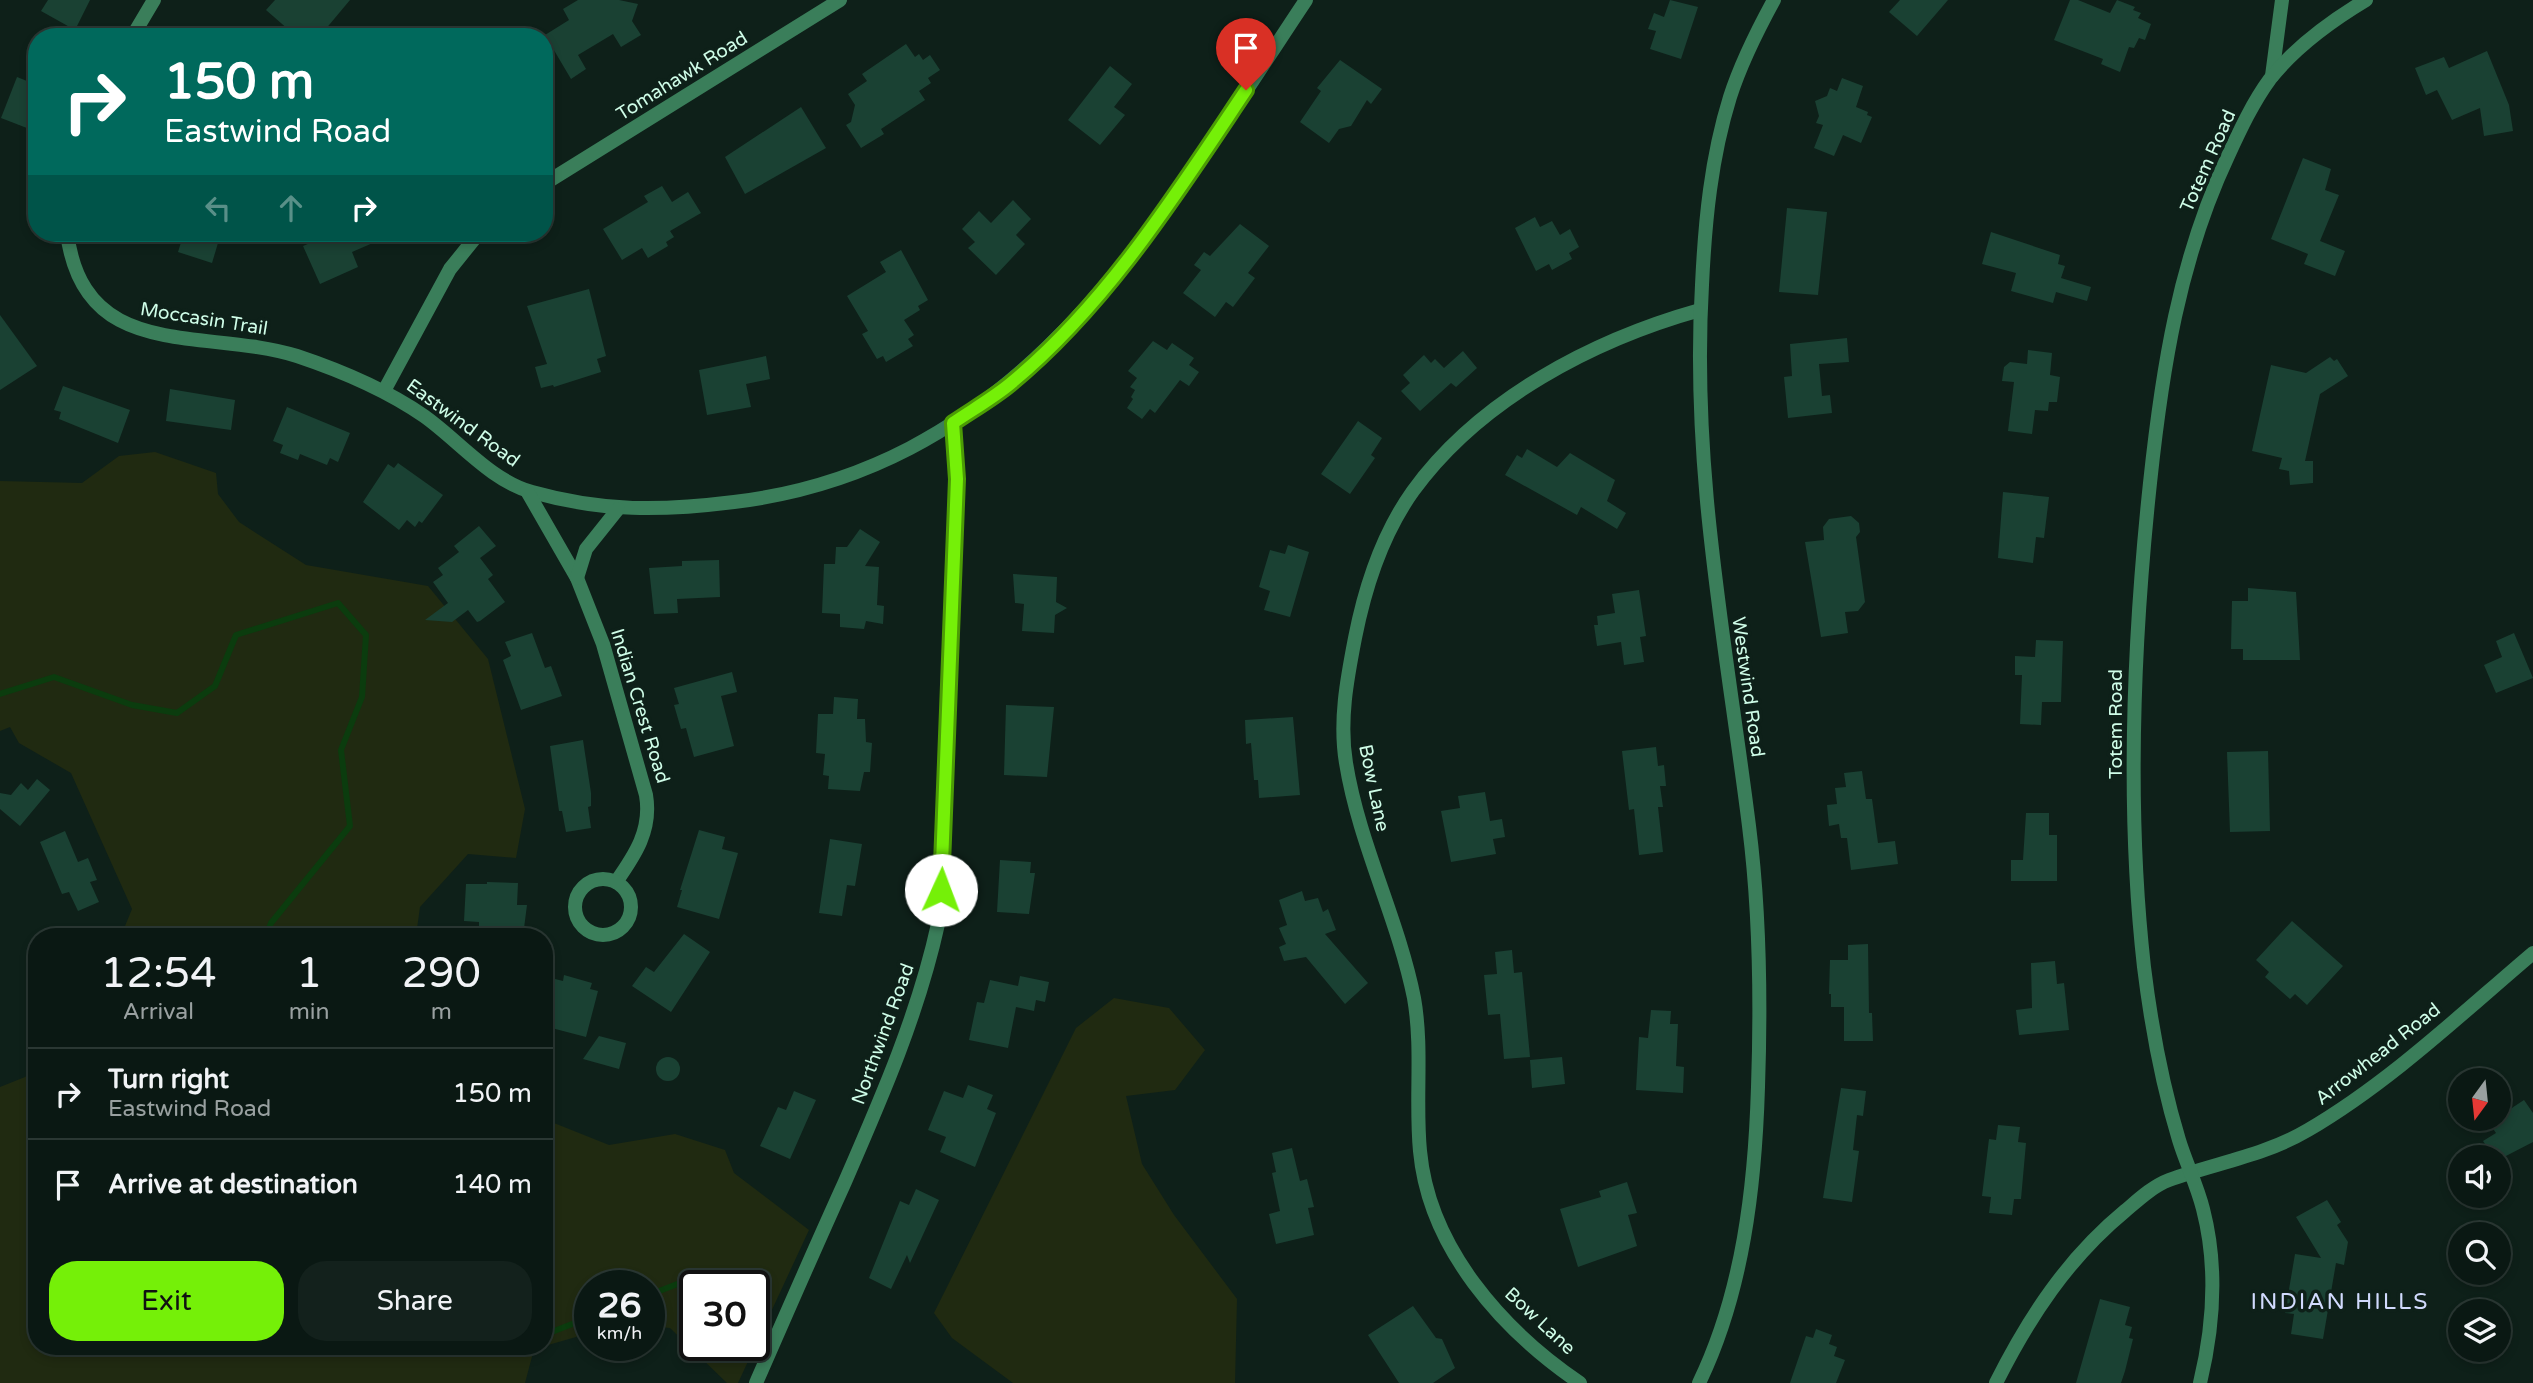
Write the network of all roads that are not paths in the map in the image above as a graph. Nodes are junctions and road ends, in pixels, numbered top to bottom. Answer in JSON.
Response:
{"nodes":[{"id":1,"x":154,"y":0,"type":"edge"},
{"id":2,"x":840,"y":0,"type":"edge"},
{"id":3,"x":1307,"y":0,"type":"edge"},
{"id":4,"x":1773,"y":0,"type":"edge"},
{"id":5,"x":2282,"y":0,"type":"edge"},
{"id":6,"x":2366,"y":0,"type":"edge"},
{"id":7,"x":137,"y":28,"type":"edge"},
{"id":8,"x":2272,"y":77,"type":"junction"},
{"id":9,"x":553,"y":178,"type":"edge"},
{"id":10,"x":68,"y":242,"type":"edge"},
{"id":11,"x":472,"y":242,"type":"edge"},
{"id":12,"x":1700,"y":310,"type":"junction"},
{"id":13,"x":384,"y":391,"type":"junction"},
{"id":14,"x":953,"y":423,"type":"junction"},
{"id":15,"x":527,"y":491,"type":"junction"},
{"id":16,"x":618,"y":509,"type":"junction"},
{"id":17,"x":577,"y":578,"type":"junction"},
{"id":18,"x":616,"y":882,"type":"dead end"},
{"id":19,"x":2533,"y":953,"type":"edge"},
{"id":20,"x":2191,"y":1174,"type":"junction"},
{"id":21,"x":756,"y":1383,"type":"edge"},
{"id":22,"x":1580,"y":1383,"type":"edge"},
{"id":23,"x":1699,"y":1383,"type":"edge"},
{"id":24,"x":1996,"y":1383,"type":"edge"},
{"id":25,"x":2200,"y":1383,"type":"edge"}],
"edges":[{"from":1,"to":7,"type":"street"},
{"from":2,"to":9,"type":"street","name":"Tomahawk Road"},
{"from":3,"to":14,"type":"street","name":"Eastwind Road"},
{"from":4,"to":12,"type":"street","name":"Westwind Road"},
{"from":5,"to":8,"type":"street","name":"Totem Road"},
{"from":6,"to":8,"type":"street","name":"Totem Road"},
{"from":8,"to":20,"type":"street","name":"Totem Road"},
{"from":10,"to":13,"type":"street","name":"Moccasin Trail"},
{"from":11,"to":13,"type":"street"},
{"from":12,"to":22,"type":"street","name":"Bow Lane"},
{"from":12,"to":23,"type":"street","name":"Westwind Road"},
{"from":13,"to":15,"type":"street","name":"Eastwind Road"},
{"from":14,"to":16,"type":"street","name":"Eastwind Road"},
{"from":14,"to":21,"type":"street","name":"Northwind Road"},
{"from":15,"to":16,"type":"street","name":"Eastwind Road"},
{"from":15,"to":17,"type":"street","name":"Indian Crest Road"},
{"from":16,"to":17,"type":"street"},
{"from":17,"to":18,"type":"street","name":"Indian Crest Road"},
{"from":19,"to":20,"type":"street","name":"Arrowhead Road"},
{"from":20,"to":24,"type":"street","name":"Arrowhead Road"},
{"from":20,"to":25,"type":"street","name":"Totem Road"}]}
